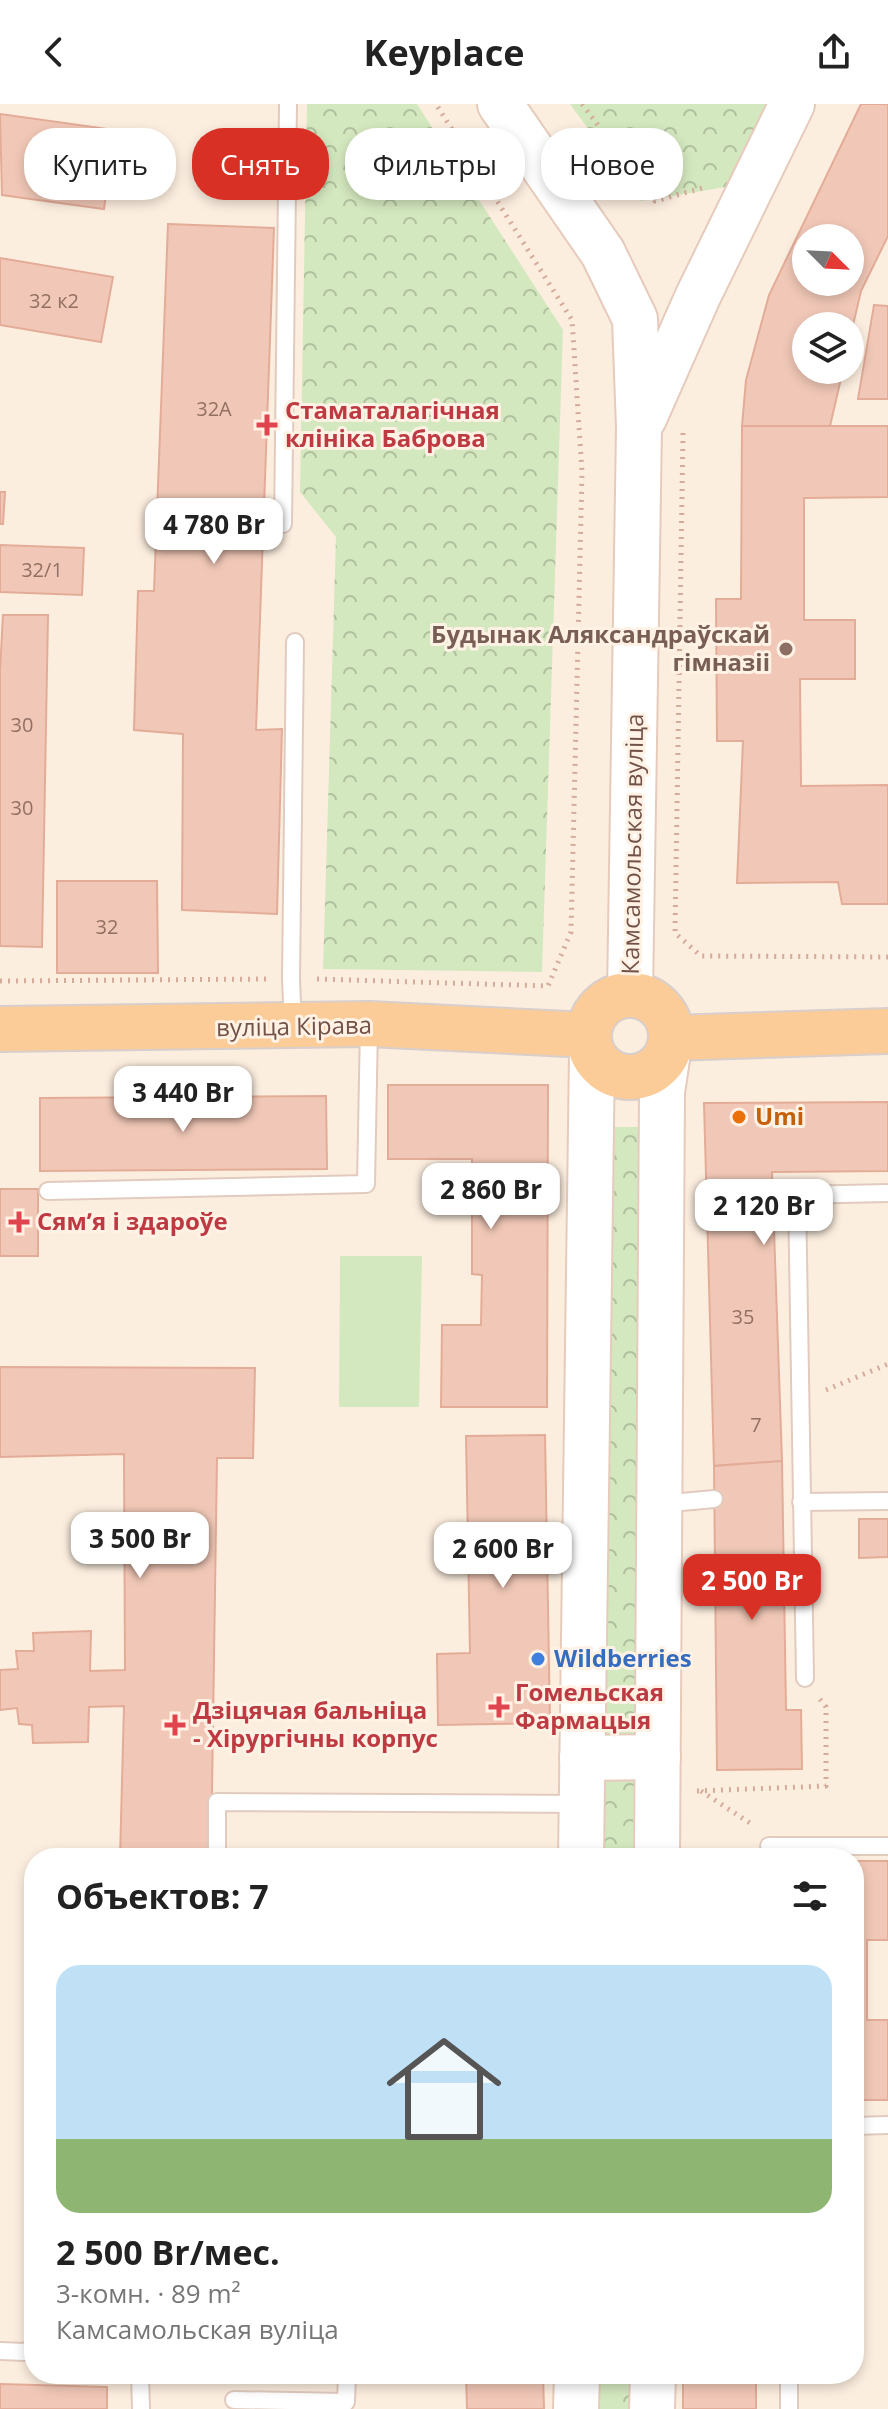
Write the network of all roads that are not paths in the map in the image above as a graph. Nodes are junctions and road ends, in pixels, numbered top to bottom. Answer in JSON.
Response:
{"nodes":[{"id":1,"x":288,"y":104,"type":"edge"},
{"id":2,"x":500,"y":104,"type":"edge"},
{"id":3,"x":792,"y":104,"type":"edge"},
{"id":4,"x":698,"y":296,"type":"junction"},
{"id":5,"x":635,"y":319,"type":"junction"},
{"id":6,"x":639,"y":428,"type":"junction"},
{"id":7,"x":283,"y":524,"type":"dead end"},
{"id":8,"x":295,"y":642,"type":"dead end"},
{"id":9,"x":630,"y":994,"type":"junction"},
{"id":10,"x":369,"y":1024,"type":"junction"},
{"id":11,"x":293,"y":1027,"type":"junction"},
{"id":12,"x":0,"y":1029,"type":"edge"},
{"id":13,"x":888,"y":1031,"type":"edge"},
{"id":14,"x":590,"y":1044,"type":"junction"},
{"id":15,"x":670,"y":1045,"type":"junction"},
{"id":16,"x":48,"y":1191,"type":"dead end"},
{"id":17,"x":888,"y":1193,"type":"edge"},
{"id":18,"x":714,"y":1499,"type":"dead end"},
{"id":19,"x":888,"y":1501,"type":"edge"},
{"id":20,"x":801,"y":1502,"type":"junction"},
{"id":21,"x":660,"y":1504,"type":"junction"},
{"id":22,"x":805,"y":1678,"type":"road end"},
{"id":23,"x":658,"y":1757,"type":"junction"},
{"id":24,"x":582,"y":1758,"type":"junction"},
{"id":25,"x":581,"y":1804,"type":"junction"},
{"id":26,"x":769,"y":1846,"type":"road end"},
{"id":27,"x":888,"y":1846,"type":"edge"},
{"id":28,"x":217,"y":1848,"type":"edge"},
{"id":29,"x":581,"y":1848,"type":"edge"},
{"id":30,"x":657,"y":1848,"type":"edge"},
{"id":31,"x":888,"y":2125,"type":"edge"},
{"id":32,"x":864,"y":2126,"type":"edge"},
{"id":33,"x":0,"y":2351,"type":"edge"},
{"id":34,"x":24,"y":2352,"type":"edge"},
{"id":35,"x":140,"y":2384,"type":"edge"},
{"id":36,"x":347,"y":2384,"type":"edge"},
{"id":37,"x":577,"y":2384,"type":"edge"},
{"id":38,"x":653,"y":2384,"type":"edge"},
{"id":39,"x":789,"y":2384,"type":"edge"},
{"id":40,"x":234,"y":2400,"type":"dead end"},
{"id":41,"x":141,"y":2409,"type":"edge"},
{"id":42,"x":576,"y":2409,"type":"edge"},
{"id":43,"x":652,"y":2409,"type":"edge"},
{"id":44,"x":789,"y":2409,"type":"edge"}],
"edges":[{"from":1,"to":7,"type":"lane"},
{"from":2,"to":5,"type":"street"},
{"from":3,"to":4,"type":"street","name":"Камсамольская вуліца"},
{"from":4,"to":5,"type":"street"},
{"from":4,"to":6,"type":"street","name":"Камсамольская вуліца"},
{"from":5,"to":6,"type":"street"},
{"from":6,"to":9,"type":"street","name":"Камсамольская вуліца"},
{"from":8,"to":11,"type":"lane"},
{"from":9,"to":14,"type":"main road"},
{"from":9,"to":15,"type":"main road"},
{"from":10,"to":11,"type":"main road","name":"вуліца Кірава"},
{"from":10,"to":14,"type":"main road","name":"вуліца Кірава"},
{"from":10,"to":16,"type":"lane"},
{"from":11,"to":12,"type":"main road","name":"вуліца Кірава"},
{"from":13,"to":15,"type":"main road"},
{"from":14,"to":15,"type":"main road"},
{"from":14,"to":24,"type":"street"},
{"from":15,"to":21,"type":"street"},
{"from":17,"to":20,"type":"lane"},
{"from":18,"to":21,"type":"lane"},
{"from":19,"to":20,"type":"lane"},
{"from":20,"to":22,"type":"lane"},
{"from":21,"to":23,"type":"street"},
{"from":23,"to":24,"type":"street"},
{"from":23,"to":30,"type":"street"},
{"from":24,"to":25,"type":"street"},
{"from":25,"to":28,"type":"lane"},
{"from":25,"to":29,"type":"street"},
{"from":26,"to":27,"type":"lane"},
{"from":31,"to":32,"type":"lane"},
{"from":33,"to":34,"type":"lane"},
{"from":35,"to":41,"type":"lane"},
{"from":36,"to":40,"type":"lane"},
{"from":37,"to":42,"type":"street"},
{"from":38,"to":43,"type":"street"},
{"from":39,"to":44,"type":"lane"}]}
